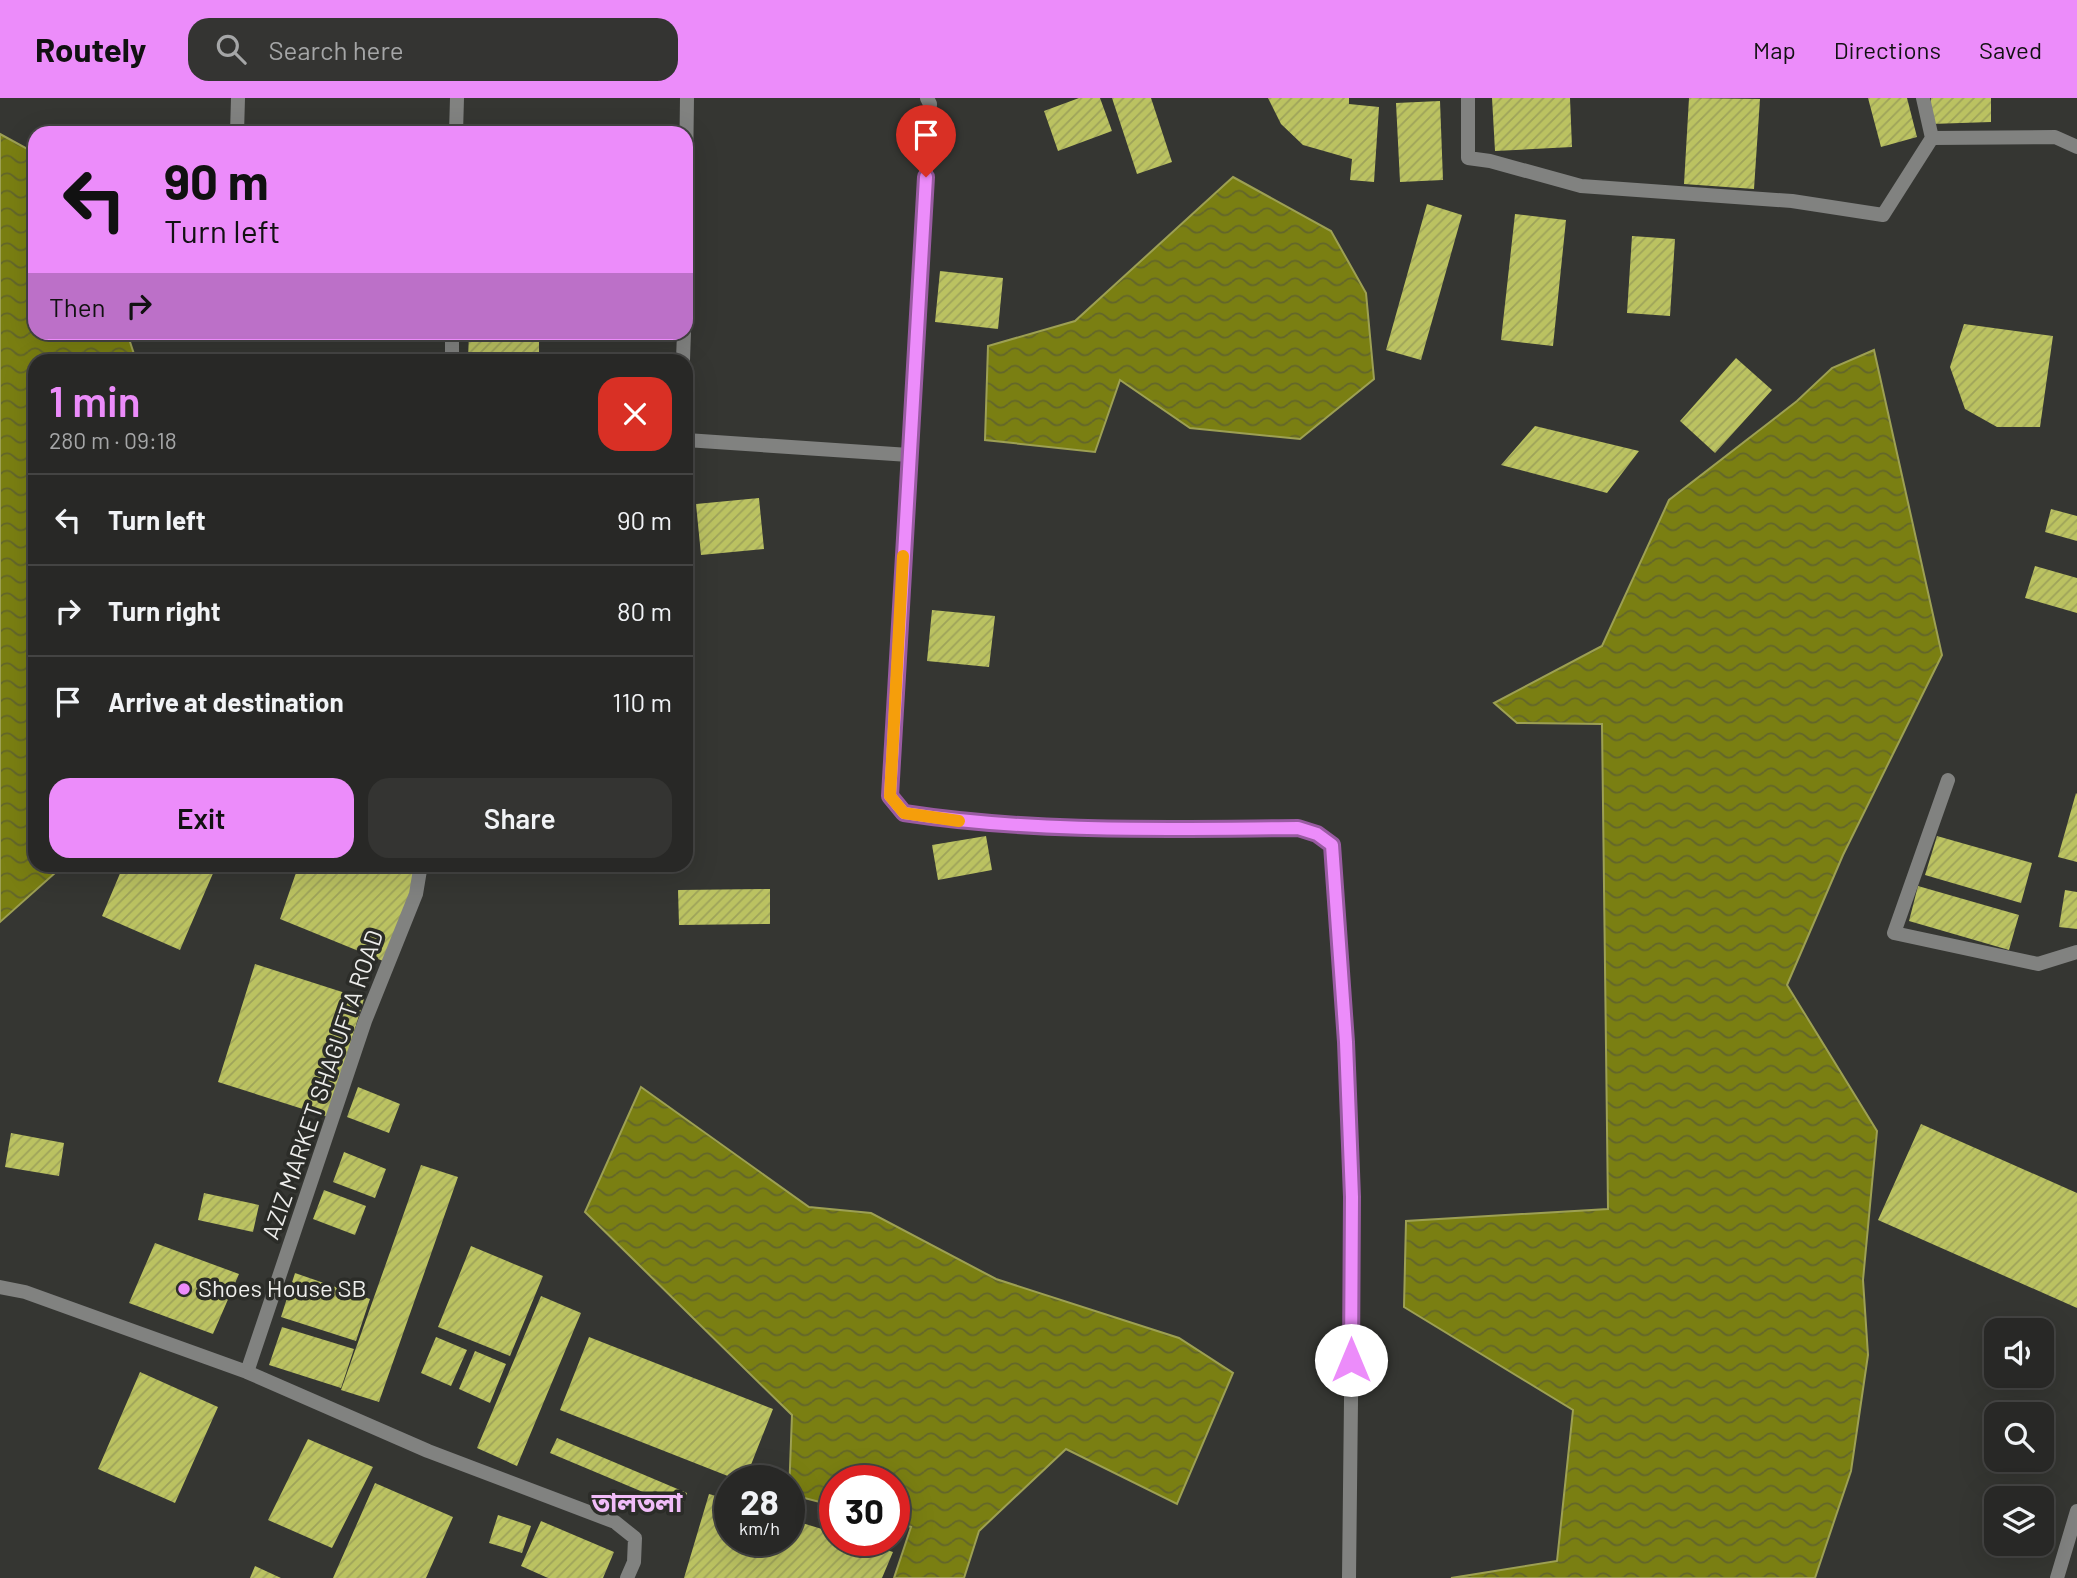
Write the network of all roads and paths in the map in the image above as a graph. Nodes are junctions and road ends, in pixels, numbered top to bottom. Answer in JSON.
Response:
{"nodes":[{"id":1,"x":238,"y":98,"type":"edge"},
{"id":2,"x":457,"y":98,"type":"edge"},
{"id":3,"x":687,"y":98,"type":"edge"},
{"id":4,"x":927,"y":98,"type":"edge"},
{"id":5,"x":1468,"y":98,"type":"edge"},
{"id":6,"x":1923,"y":98,"type":"edge"},
{"id":7,"x":237,"y":126,"type":"edge"},
{"id":8,"x":456,"y":126,"type":"edge"},
{"id":9,"x":687,"y":126,"type":"edge"},
{"id":10,"x":1933,"y":138,"type":"junction"},
{"id":11,"x":2077,"y":147,"type":"edge"},
{"id":12,"x":693,"y":440,"type":"edge"},
{"id":13,"x":909,"y":455,"type":"junction"},
{"id":14,"x":1948,"y":780,"type":"dead end"},
{"id":15,"x":420,"y":872,"type":"edge"},
{"id":16,"x":2077,"y":952,"type":"edge"},
{"id":17,"x":0,"y":1287,"type":"edge"},
{"id":18,"x":247,"y":1372,"type":"junction"},
{"id":19,"x":2077,"y":1511,"type":"edge"},
{"id":20,"x":627,"y":1578,"type":"edge"},
{"id":21,"x":1349,"y":1578,"type":"edge"},
{"id":22,"x":2057,"y":1578,"type":"edge"}],
"edges":[{"from":1,"to":7,"type":"street"},
{"from":2,"to":8,"type":"street"},
{"from":3,"to":9,"type":"street"},
{"from":4,"to":13,"type":"street"},
{"from":5,"to":10,"type":"street"},
{"from":6,"to":10,"type":"street"},
{"from":10,"to":11,"type":"street"},
{"from":12,"to":13,"type":"street"},
{"from":13,"to":21,"type":"street"},
{"from":14,"to":16,"type":"street"},
{"from":15,"to":18,"type":"street","name":"AZIZ MARKET SHAGUFTA ROAD"},
{"from":17,"to":18,"type":"street"},
{"from":18,"to":20,"type":"street"},
{"from":19,"to":22,"type":"street"}]}
